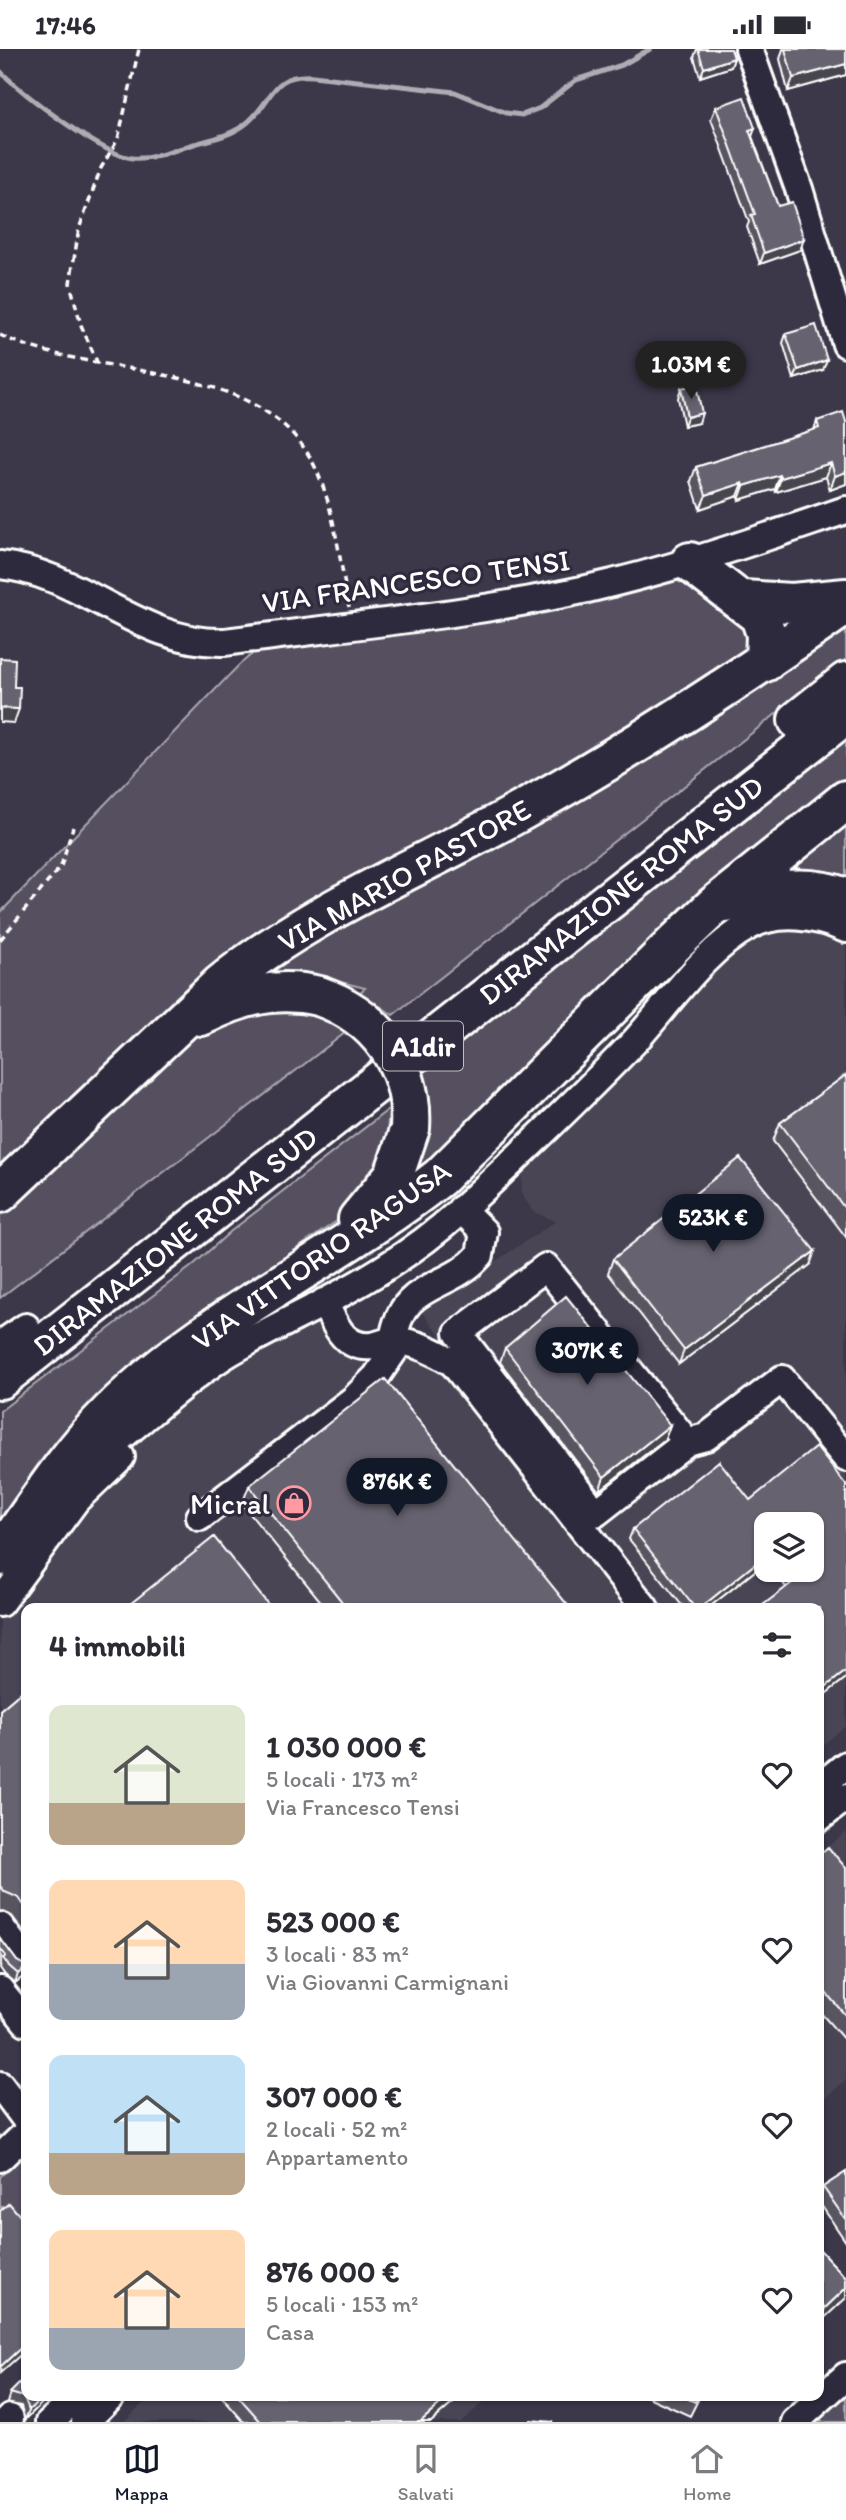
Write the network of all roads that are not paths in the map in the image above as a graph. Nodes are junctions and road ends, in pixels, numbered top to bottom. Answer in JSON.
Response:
{"nodes":[{"id":1,"x":750,"y":49,"type":"edge"},
{"id":2,"x":846,"y":344,"type":"edge"},
{"id":3,"x":846,"y":510,"type":"edge"},
{"id":4,"x":690,"y":562,"type":"junction"},
{"id":5,"x":0,"y":565,"type":"edge"},
{"id":6,"x":846,"y":598,"type":"edge"},
{"id":7,"x":743,"y":600,"type":"junction"},
{"id":8,"x":846,"y":604,"type":"edge"},
{"id":9,"x":765,"y":662,"type":"junction"},
{"id":10,"x":846,"y":682,"type":"edge"},
{"id":11,"x":846,"y":713,"type":"edge"},
{"id":12,"x":846,"y":800,"type":"edge"},
{"id":13,"x":846,"y":898,"type":"edge"},
{"id":14,"x":714,"y":906,"type":"junction"},
{"id":15,"x":846,"y":929,"type":"edge"},
{"id":16,"x":148,"y":1053,"type":"junction"},
{"id":17,"x":0,"y":1193,"type":"edge"},
{"id":18,"x":461,"y":1209,"type":"junction"},
{"id":19,"x":302,"y":1270,"type":"junction"},
{"id":20,"x":324,"y":1302,"type":"junction"},
{"id":21,"x":297,"y":1317,"type":"junction"},
{"id":22,"x":9,"y":1340,"type":"edge"},
{"id":23,"x":397,"y":1342,"type":"junction"},
{"id":24,"x":0,"y":1379,"type":"edge"},
{"id":25,"x":687,"y":1442,"type":"junction"},
{"id":26,"x":846,"y":1458,"type":"edge"},
{"id":27,"x":47,"y":1487,"type":"junction"},
{"id":28,"x":200,"y":1517,"type":"dead end"},
{"id":29,"x":0,"y":1556,"type":"edge"},
{"id":30,"x":0,"y":1603,"type":"edge"},
{"id":31,"x":641,"y":1603,"type":"edge"},
{"id":32,"x":846,"y":1765,"type":"edge"},
{"id":33,"x":824,"y":1783,"type":"edge"},
{"id":34,"x":846,"y":1797,"type":"edge"},
{"id":35,"x":824,"y":1814,"type":"edge"},
{"id":36,"x":0,"y":1926,"type":"edge"},
{"id":37,"x":21,"y":1954,"type":"edge"},
{"id":38,"x":0,"y":1990,"type":"edge"},
{"id":39,"x":21,"y":2014,"type":"edge"},
{"id":40,"x":0,"y":2085,"type":"edge"},
{"id":41,"x":21,"y":2113,"type":"edge"},
{"id":42,"x":21,"y":2138,"type":"edge"},
{"id":43,"x":0,"y":2158,"type":"edge"},
{"id":44,"x":846,"y":2376,"type":"edge"},
{"id":45,"x":824,"y":2396,"type":"edge"},
{"id":46,"x":72,"y":2401,"type":"edge"},
{"id":47,"x":106,"y":2401,"type":"edge"},
{"id":48,"x":818,"y":2401,"type":"edge"},
{"id":49,"x":50,"y":2422,"type":"edge"},
{"id":50,"x":85,"y":2422,"type":"edge"},
{"id":51,"x":795,"y":2422,"type":"edge"}],
"edges":[{"from":1,"to":2,"type":"street"},
{"from":3,"to":4,"type":"street","name":"VIA FRANCESCO TENSI"},
{"from":4,"to":5,"type":"street","name":"VIA FRANCESCO TENSI"},
{"from":4,"to":7,"type":"highway"},
{"from":6,"to":7,"type":"highway"},
{"from":7,"to":9,"type":"highway"},
{"from":8,"to":9,"type":"highway","name":"VIA MARIO PASTORE"},
{"from":9,"to":16,"type":"highway","name":"VIA MARIO PASTORE"},
{"from":10,"to":22,"type":"highway","name":"DIRAMAZIONE ROMA SUD","number":"A1dir"},
{"from":11,"to":24,"type":"highway","name":"DIRAMAZIONE ROMA SUD","number":"A1dir"},
{"from":12,"to":14,"type":"highway","name":"VIA VITTORIO RAGUSA"},
{"from":13,"to":14,"type":"highway"},
{"from":14,"to":19,"type":"highway","name":"VIA VITTORIO RAGUSA"},
{"from":15,"to":18,"type":"street"},
{"from":16,"to":17,"type":"highway","name":"VIA MARIO PASTORE"},
{"from":16,"to":19,"type":"highway","bridge":true},
{"from":18,"to":20,"type":"street"},
{"from":18,"to":23,"type":"street"},
{"from":19,"to":27,"type":"highway","name":"VIA VITTORIO RAGUSA"},
{"from":20,"to":21,"type":"street"},
{"from":20,"to":23,"type":"street"},
{"from":21,"to":27,"type":"street"},
{"from":21,"to":30,"type":"street"},
{"from":23,"to":28,"type":"street"},
{"from":23,"to":31,"type":"street"},
{"from":25,"to":25,"type":"street"},
{"from":25,"to":26,"type":"street"},
{"from":27,"to":29,"type":"highway","name":"VIA VITTORIO RAGUSA"},
{"from":32,"to":33,"type":"street"},
{"from":34,"to":35,"type":"street"},
{"from":36,"to":37,"type":"street"},
{"from":38,"to":39,"type":"street"},
{"from":40,"to":41,"type":"street"},
{"from":42,"to":43,"type":"street"},
{"from":44,"to":45,"type":"street"},
{"from":46,"to":49,"type":"street"},
{"from":47,"to":50,"type":"street"},
{"from":48,"to":51,"type":"street"}]}
